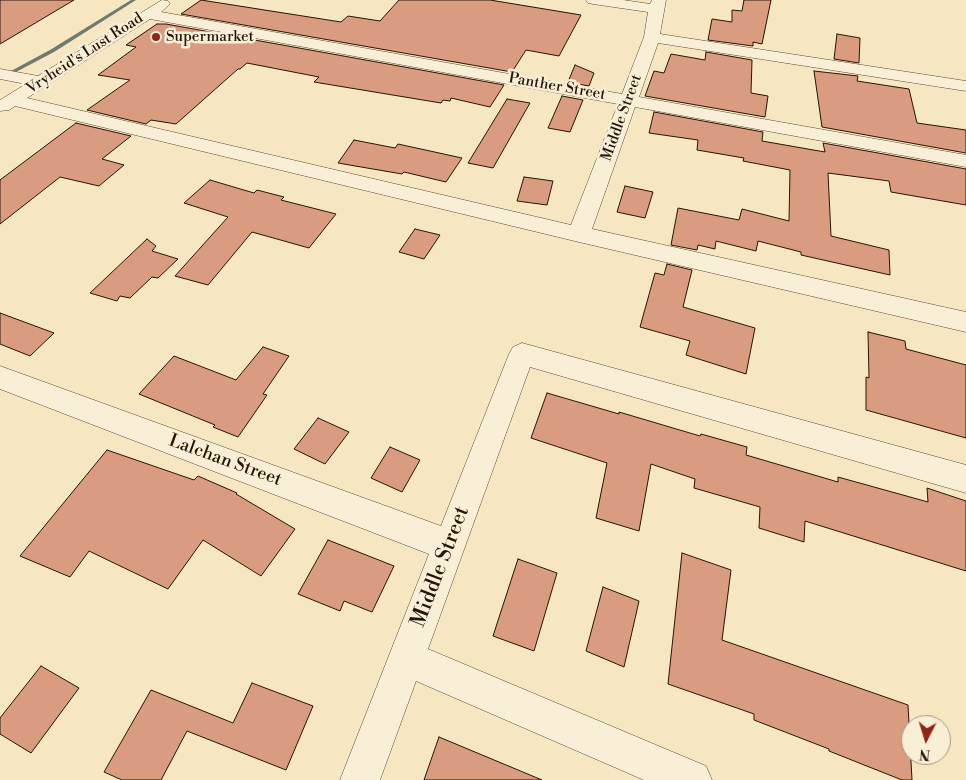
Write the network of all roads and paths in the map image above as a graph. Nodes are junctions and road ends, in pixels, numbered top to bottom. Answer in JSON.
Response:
{"nodes":[{"id":1,"x":169,"y":0,"type":"edge"},
{"id":2,"x":593,"y":0,"type":"edge"},
{"id":3,"x":657,"y":4,"type":"edge"},
{"id":4,"x":147,"y":14,"type":"junction"},
{"id":5,"x":652,"y":37,"type":"junction"},
{"id":6,"x":0,"y":74,"type":"edge"},
{"id":7,"x":42,"y":82,"type":"junction"},
{"id":8,"x":966,"y":86,"type":"edge"},
{"id":9,"x":630,"y":100,"type":"junction"},
{"id":10,"x":6,"y":104,"type":"edge"},
{"id":11,"x":966,"y":161,"type":"edge"},
{"id":12,"x":579,"y":234,"type":"junction"},
{"id":13,"x":966,"y":322,"type":"edge"},
{"id":14,"x":0,"y":377,"type":"edge"},
{"id":15,"x":966,"y":480,"type":"edge"},
{"id":16,"x":449,"y":545,"type":"junction"},
{"id":17,"x":406,"y":658,"type":"junction"},
{"id":18,"x":360,"y":780,"type":"edge"},
{"id":19,"x":692,"y":780,"type":"edge"}],
"edges":[{"from":1,"to":4,"type":"street","name":"Vryheid's Lust Road"},
{"from":2,"to":3,"type":"street"},
{"from":3,"to":5,"type":"street","name":"Middle Street"},
{"from":4,"to":7,"type":"street","name":"Vryheid's Lust Road"},
{"from":4,"to":9,"type":"street","name":"Panther Street"},
{"from":5,"to":8,"type":"street"},
{"from":5,"to":9,"type":"street","name":"Middle Street"},
{"from":6,"to":7,"type":"street"},
{"from":7,"to":10,"type":"street","name":"Vryheid's Lust Road"},
{"from":9,"to":11,"type":"street","name":"Panther Street"},
{"from":9,"to":12,"type":"street","name":"Middle Street"},
{"from":10,"to":12,"type":"street"},
{"from":12,"to":13,"type":"street"},
{"from":14,"to":16,"type":"street","name":"Lalchan Street"},
{"from":15,"to":16,"type":"street","name":"Middle Street"},
{"from":16,"to":17,"type":"street","name":"Middle Street"},
{"from":17,"to":18,"type":"street","name":"Middle Street"},
{"from":17,"to":19,"type":"street"}]}
